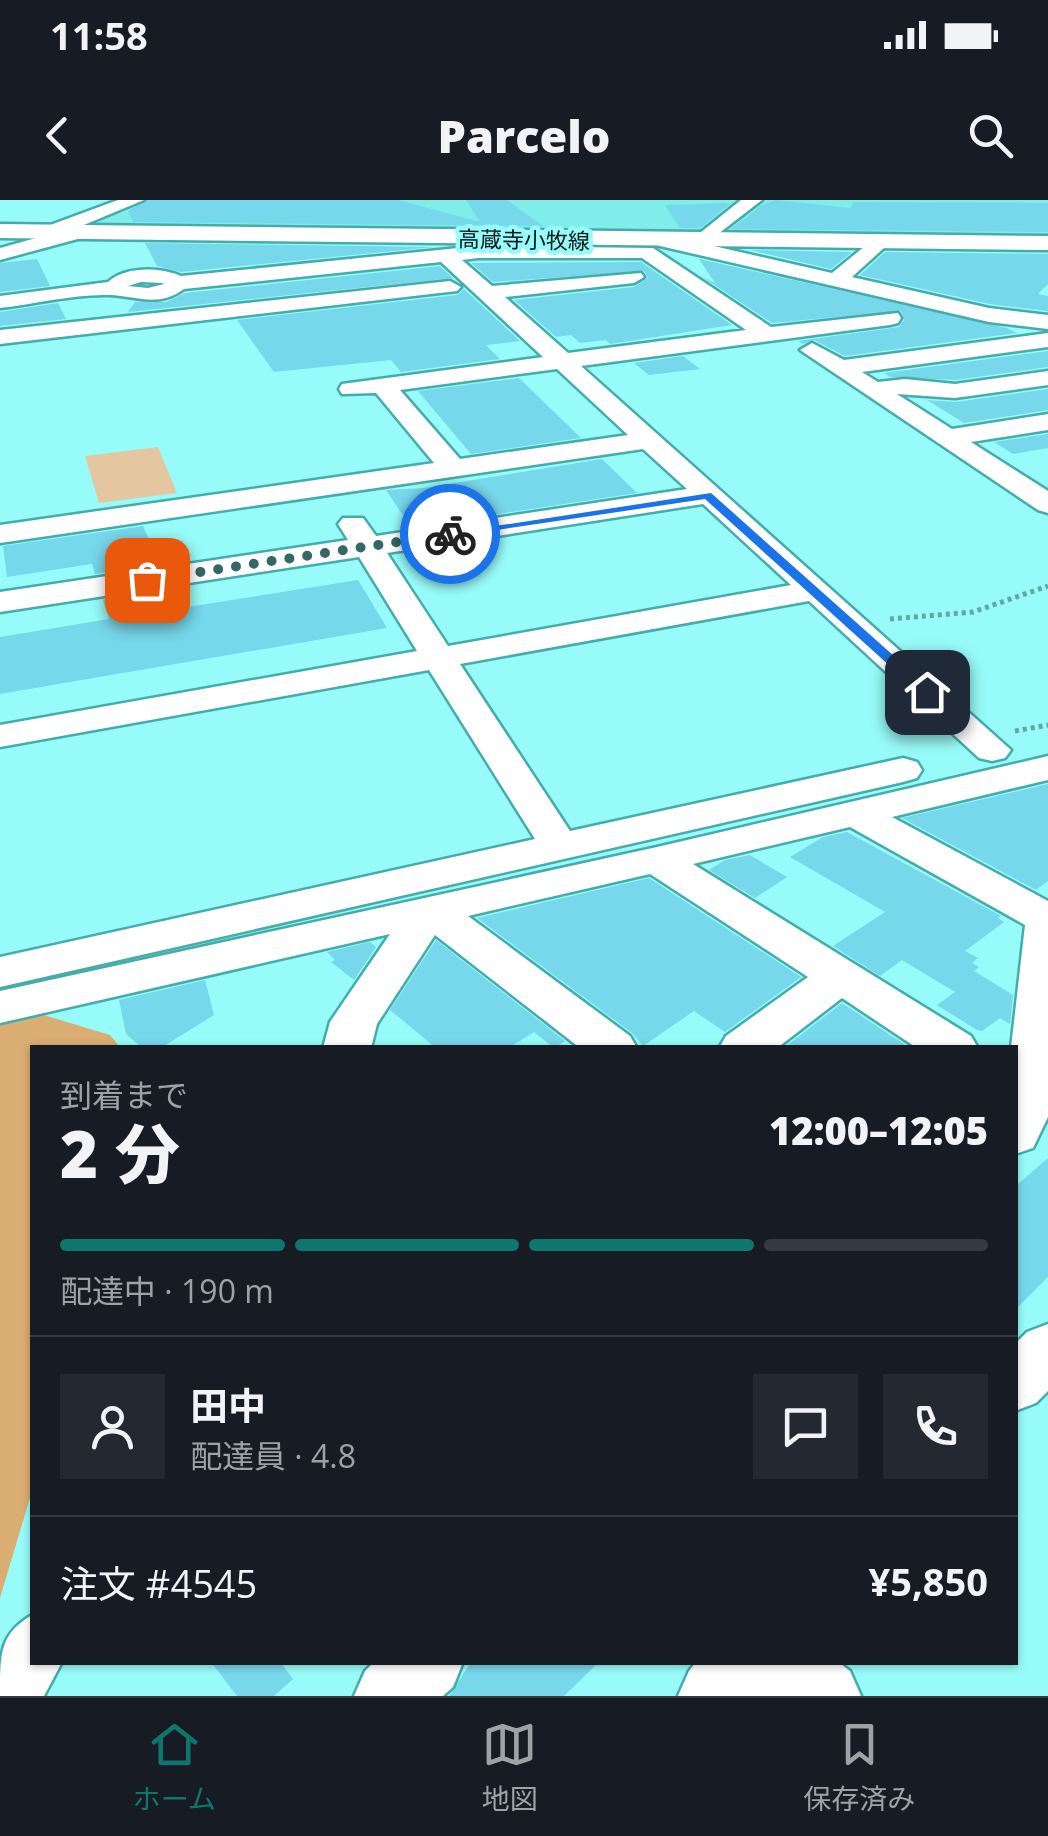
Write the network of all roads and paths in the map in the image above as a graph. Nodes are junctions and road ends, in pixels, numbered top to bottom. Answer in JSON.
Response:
{"nodes":[{"id":1,"x":136,"y":200,"type":"edge"},
{"id":2,"x":753,"y":200,"type":"edge"},
{"id":3,"x":0,"y":231,"type":"edge"},
{"id":4,"x":50,"y":232,"type":"junction"},
{"id":5,"x":78,"y":233,"type":"junction"},
{"id":6,"x":660,"y":240,"type":"junction"},
{"id":7,"x":699,"y":240,"type":"junction"},
{"id":8,"x":872,"y":242,"type":"junction"},
{"id":9,"x":1048,"y":243,"type":"edge"},
{"id":10,"x":0,"y":254,"type":"edge"},
{"id":11,"x":446,"y":256,"type":"junction"},
{"id":12,"x":136,"y":263,"type":"junction"},
{"id":13,"x":676,"y":273,"type":"junction"},
{"id":14,"x":835,"y":281,"type":"junction"},
{"id":15,"x":14,"y":282,"type":"dead end"},
{"id":16,"x":481,"y":289,"type":"junction"},
{"id":17,"x":43,"y":297,"type":"junction"},
{"id":18,"x":0,"y":302,"type":"edge"},
{"id":19,"x":890,"y":318,"type":"dead end"},
{"id":20,"x":162,"y":319,"type":"junction"},
{"id":21,"x":1048,"y":322,"type":"edge"},
{"id":22,"x":766,"y":334,"type":"junction"},
{"id":23,"x":0,"y":337,"type":"edge"},
{"id":24,"x":1048,"y":340,"type":"edge"},
{"id":25,"x":812,"y":350,"type":"dead end"},
{"id":26,"x":564,"y":360,"type":"junction"},
{"id":27,"x":838,"y":368,"type":"junction"},
{"id":28,"x":1048,"y":378,"type":"edge"},
{"id":29,"x":382,"y":384,"type":"junction"},
{"id":30,"x":350,"y":389,"type":"dead end"},
{"id":31,"x":873,"y":390,"type":"junction"},
{"id":32,"x":1048,"y":422,"type":"edge"},
{"id":33,"x":947,"y":438,"type":"junction"},
{"id":34,"x":646,"y":440,"type":"junction"},
{"id":35,"x":452,"y":468,"type":"junction"},
{"id":36,"x":1048,"y":471,"type":"edge"},
{"id":37,"x":1008,"y":478,"type":"junction"},
{"id":38,"x":329,"y":486,"type":"junction"},
{"id":39,"x":707,"y":495,"type":"junction"},
{"id":40,"x":1048,"y":504,"type":"edge"},
{"id":41,"x":0,"y":534,"type":"edge"},
{"id":42,"x":368,"y":546,"type":"junction"},
{"id":43,"x":1048,"y":586,"type":"edge"},
{"id":44,"x":813,"y":591,"type":"junction"},
{"id":45,"x":0,"y":602,"type":"edge"},
{"id":46,"x":848,"y":622,"type":"junction"},
{"id":47,"x":439,"y":658,"type":"junction"},
{"id":48,"x":0,"y":736,"type":"edge"},
{"id":49,"x":1048,"y":768,"type":"edge"},
{"id":50,"x":855,"y":813,"type":"junction"},
{"id":51,"x":560,"y":846,"type":"junction"},
{"id":52,"x":657,"y":860,"type":"junction"},
{"id":53,"x":430,"y":909,"type":"junction"},
{"id":54,"x":1048,"y":920,"type":"edge"},
{"id":55,"x":0,"y":972,"type":"edge"},
{"id":56,"x":838,"y":978,"type":"junction"},
{"id":57,"x":0,"y":1006,"type":"edge"},
{"id":58,"x":348,"y":1045,"type":"edge"},
{"id":59,"x":610,"y":1045,"type":"edge"},
{"id":60,"x":747,"y":1045,"type":"edge"},
{"id":61,"x":949,"y":1045,"type":"edge"},
{"id":62,"x":1019,"y":1104,"type":"edge"},
{"id":63,"x":1048,"y":1350,"type":"edge"},
{"id":64,"x":1018,"y":1381,"type":"edge"},
{"id":65,"x":30,"y":1653,"type":"edge"},
{"id":66,"x":425,"y":1665,"type":"edge"},
{"id":67,"x":744,"y":1665,"type":"edge"},
{"id":68,"x":778,"y":1665,"type":"edge"},
{"id":69,"x":4,"y":1696,"type":"edge"},
{"id":70,"x":390,"y":1696,"type":"edge"},
{"id":71,"x":714,"y":1696,"type":"edge"},
{"id":72,"x":824,"y":1696,"type":"edge"}],
"edges":[{"from":1,"to":4,"type":"street"},
{"from":2,"to":7,"type":"street"},
{"from":3,"to":4,"type":"main road","name":"高蔵寺小牧線"},
{"from":4,"to":5,"type":"main road","name":"高蔵寺小牧線"},
{"from":5,"to":10,"type":"street"},
{"from":5,"to":12,"type":"main road","name":"高蔵寺小牧線"},
{"from":6,"to":7,"type":"main road","name":"高蔵寺小牧線"},
{"from":6,"to":12,"type":"main road","name":"高蔵寺小牧線"},
{"from":6,"to":14,"type":"street"},
{"from":7,"to":8,"type":"main road","name":"高蔵寺小牧線"},
{"from":8,"to":9,"type":"main road","name":"高蔵寺小牧線"},
{"from":8,"to":14,"type":"street"},
{"from":11,"to":12,"type":"street"},
{"from":11,"to":13,"type":"street"},
{"from":11,"to":16,"type":"street"},
{"from":12,"to":17,"type":"street"},
{"from":12,"to":20,"type":"street"},
{"from":13,"to":16,"type":"street"},
{"from":13,"to":22,"type":"street"},
{"from":14,"to":21,"type":"street"},
{"from":15,"to":17,"type":"street"},
{"from":16,"to":20,"type":"street"},
{"from":16,"to":26,"type":"street"},
{"from":17,"to":18,"type":"street"},
{"from":19,"to":22,"type":"street"},
{"from":20,"to":23,"type":"street"},
{"from":22,"to":26,"type":"street"},
{"from":24,"to":27,"type":"street"},
{"from":25,"to":27,"type":"street"},
{"from":26,"to":29,"type":"street"},
{"from":26,"to":34,"type":"street"},
{"from":27,"to":31,"type":"street"},
{"from":28,"to":31,"type":"street"},
{"from":29,"to":30,"type":"street"},
{"from":29,"to":35,"type":"street"},
{"from":31,"to":33,"type":"street"},
{"from":32,"to":33,"type":"street"},
{"from":33,"to":37,"type":"street"},
{"from":34,"to":35,"type":"street"},
{"from":34,"to":39,"type":"street"},
{"from":35,"to":38,"type":"street"},
{"from":36,"to":37,"type":"street"},
{"from":37,"to":40,"type":"street"},
{"from":38,"to":41,"type":"street"},
{"from":38,"to":42,"type":"street"},
{"from":39,"to":42,"type":"street"},
{"from":39,"to":44,"type":"street"},
{"from":42,"to":45,"type":"street"},
{"from":42,"to":47,"type":"street"},
{"from":43,"to":46,"type":"path"},
{"from":44,"to":46,"type":"street"},
{"from":44,"to":47,"type":"street"},
{"from":46,"to":51,"type":"street"},
{"from":47,"to":48,"type":"street"},
{"from":47,"to":51,"type":"street"},
{"from":49,"to":50,"type":"street"},
{"from":50,"to":52,"type":"street"},
{"from":50,"to":54,"type":"street"},
{"from":51,"to":55,"type":"street"},
{"from":52,"to":53,"type":"street"},
{"from":52,"to":56,"type":"street"},
{"from":53,"to":57,"type":"street"},
{"from":53,"to":58,"type":"street"},
{"from":53,"to":59,"type":"street"},
{"from":54,"to":62,"type":"street"},
{"from":56,"to":60,"type":"street"},
{"from":56,"to":61,"type":"street"},
{"from":63,"to":64,"type":"street"},
{"from":65,"to":69,"type":"street"},
{"from":66,"to":70,"type":"street"},
{"from":67,"to":71,"type":"street"},
{"from":68,"to":72,"type":"street"}]}
